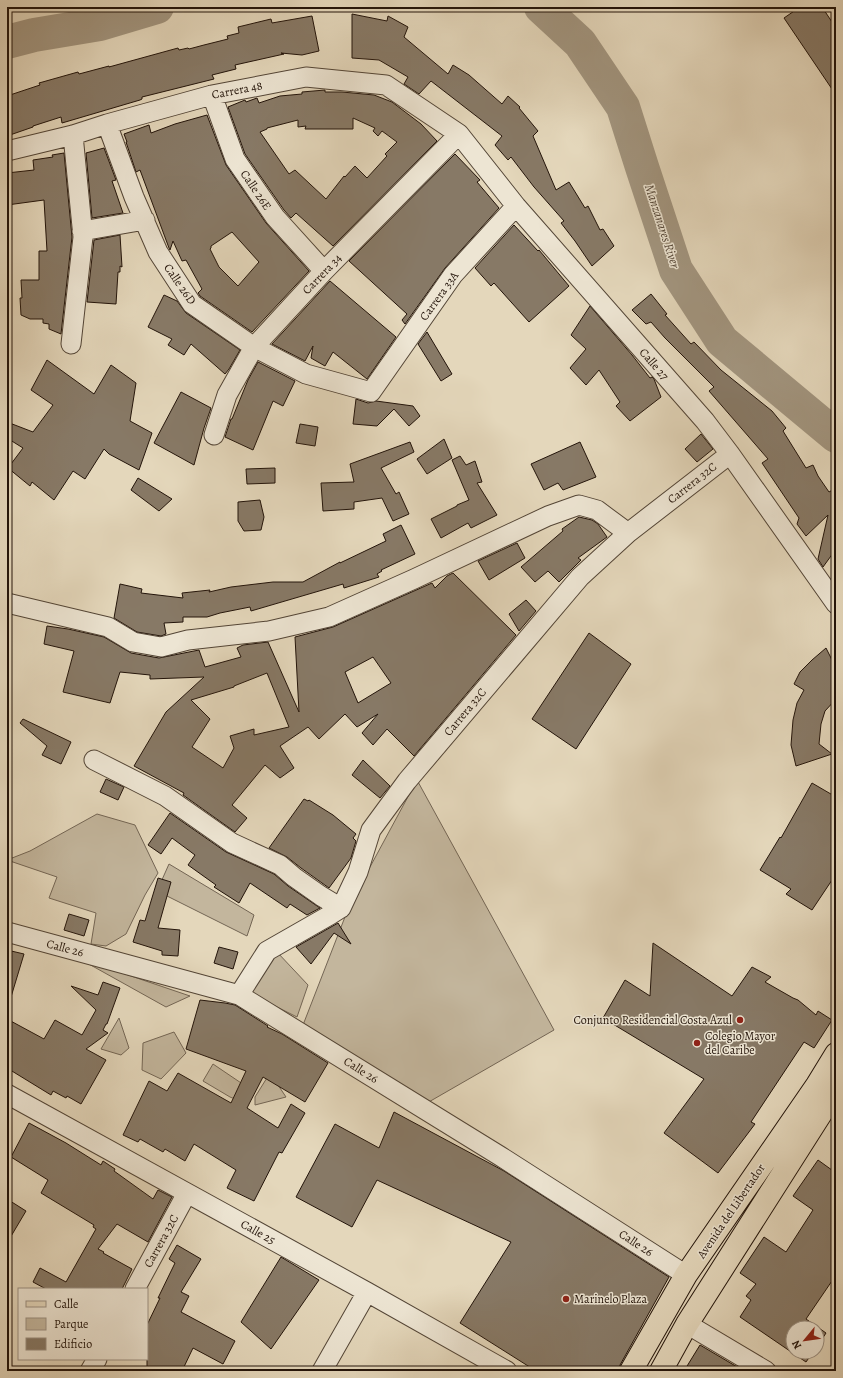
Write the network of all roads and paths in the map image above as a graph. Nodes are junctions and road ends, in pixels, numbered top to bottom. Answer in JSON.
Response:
{"nodes":[{"id":1,"x":212,"y":94,"type":"junction"},
{"id":2,"x":107,"y":124,"type":"junction"},
{"id":3,"x":459,"y":134,"type":"junction"},
{"id":4,"x":73,"y":135,"type":"junction"},
{"id":5,"x":7,"y":152,"type":"edge"},
{"id":6,"x":516,"y":206,"type":"junction"},
{"id":7,"x":145,"y":220,"type":"junction"},
{"id":8,"x":82,"y":231,"type":"junction"},
{"id":9,"x":324,"y":271,"type":"junction"},
{"id":10,"x":71,"y":344,"type":"dead end"},
{"id":11,"x":254,"y":348,"type":"junction"},
{"id":12,"x":371,"y":392,"type":"joint"},
{"id":13,"x":214,"y":434,"type":"dead end"},
{"id":14,"x":730,"y":454,"type":"junction"},
{"id":15,"x":628,"y":533,"type":"junction"},
{"id":16,"x":7,"y":603,"type":"edge"},
{"id":17,"x":836,"y":604,"type":"edge"},
{"id":18,"x":94,"y":760,"type":"dead end"},
{"id":19,"x":341,"y":908,"type":"junction"},
{"id":20,"x":7,"y":932,"type":"edge"},
{"id":21,"x":239,"y":995,"type":"junction"},
{"id":22,"x":831,"y":1080,"type":"edge"},
{"id":23,"x":8,"y":1097,"type":"edge"},
{"id":24,"x":187,"y":1193,"type":"junction"},
{"id":25,"x":686,"y":1276,"type":"junction"},
{"id":26,"x":136,"y":1288,"type":"edge"},
{"id":27,"x":367,"y":1292,"type":"junction"},
{"id":28,"x":687,"y":1324,"type":"junction"},
{"id":29,"x":96,"y":1360,"type":"edge"},
{"id":30,"x":90,"y":1371,"type":"edge"},
{"id":31,"x":322,"y":1371,"type":"edge"},
{"id":32,"x":507,"y":1371,"type":"edge"},
{"id":33,"x":631,"y":1371,"type":"edge"},
{"id":34,"x":661,"y":1371,"type":"edge"},
{"id":35,"x":766,"y":1371,"type":"edge"}],
"edges":[{"from":1,"to":2,"type":"street","name":"Carrera 48"},
{"from":1,"to":3,"type":"street","name":"Carrera 48"},
{"from":1,"to":9,"type":"street","name":"Calle 26E"},
{"from":2,"to":4,"type":"street","name":"Carrera 48"},
{"from":2,"to":7,"type":"street","name":"Calle 26D"},
{"from":3,"to":6,"type":"street","name":"Calle 27"},
{"from":3,"to":9,"type":"street","name":"Carrera 34"},
{"from":4,"to":5,"type":"street","name":"Carrera 48"},
{"from":4,"to":8,"type":"street"},
{"from":6,"to":12,"type":"street","name":"Carrera 33A"},
{"from":6,"to":14,"type":"street","name":"Calle 27"},
{"from":7,"to":8,"type":"street"},
{"from":7,"to":11,"type":"street","name":"Calle 26D"},
{"from":8,"to":10,"type":"street"},
{"from":9,"to":11,"type":"street","name":"Carrera 34"},
{"from":11,"to":12,"type":"street","name":"Calle 26D"},
{"from":11,"to":13,"type":"street","name":"Carrera 34"},
{"from":14,"to":15,"type":"street","name":"Carrera 32C"},
{"from":14,"to":17,"type":"street","name":"Calle 27"},
{"from":15,"to":16,"type":"street"},
{"from":15,"to":19,"type":"street","name":"Carrera 32C"},
{"from":18,"to":19,"type":"street"},
{"from":19,"to":21,"type":"street"},
{"from":20,"to":21,"type":"street","name":"Calle 26"},
{"from":21,"to":25,"type":"street","name":"Calle 26"},
{"from":22,"to":25,"type":"main road","name":"Avenida del Libertador"},
{"from":22,"to":28,"type":"main road","name":"Avenida del Libertador"},
{"from":23,"to":24,"type":"street","name":"Calle 25"},
{"from":24,"to":26,"type":"street","name":"Carrera 32C"},
{"from":24,"to":27,"type":"street","name":"Calle 25"},
{"from":25,"to":33,"type":"main road","name":"Avenida del Libertador"},
{"from":27,"to":31,"type":"street"},
{"from":27,"to":32,"type":"street","name":"Calle 25"},
{"from":28,"to":34,"type":"main road","name":"Avenida del Libertador"},
{"from":28,"to":35,"type":"street"},
{"from":29,"to":30,"type":"street"}]}
